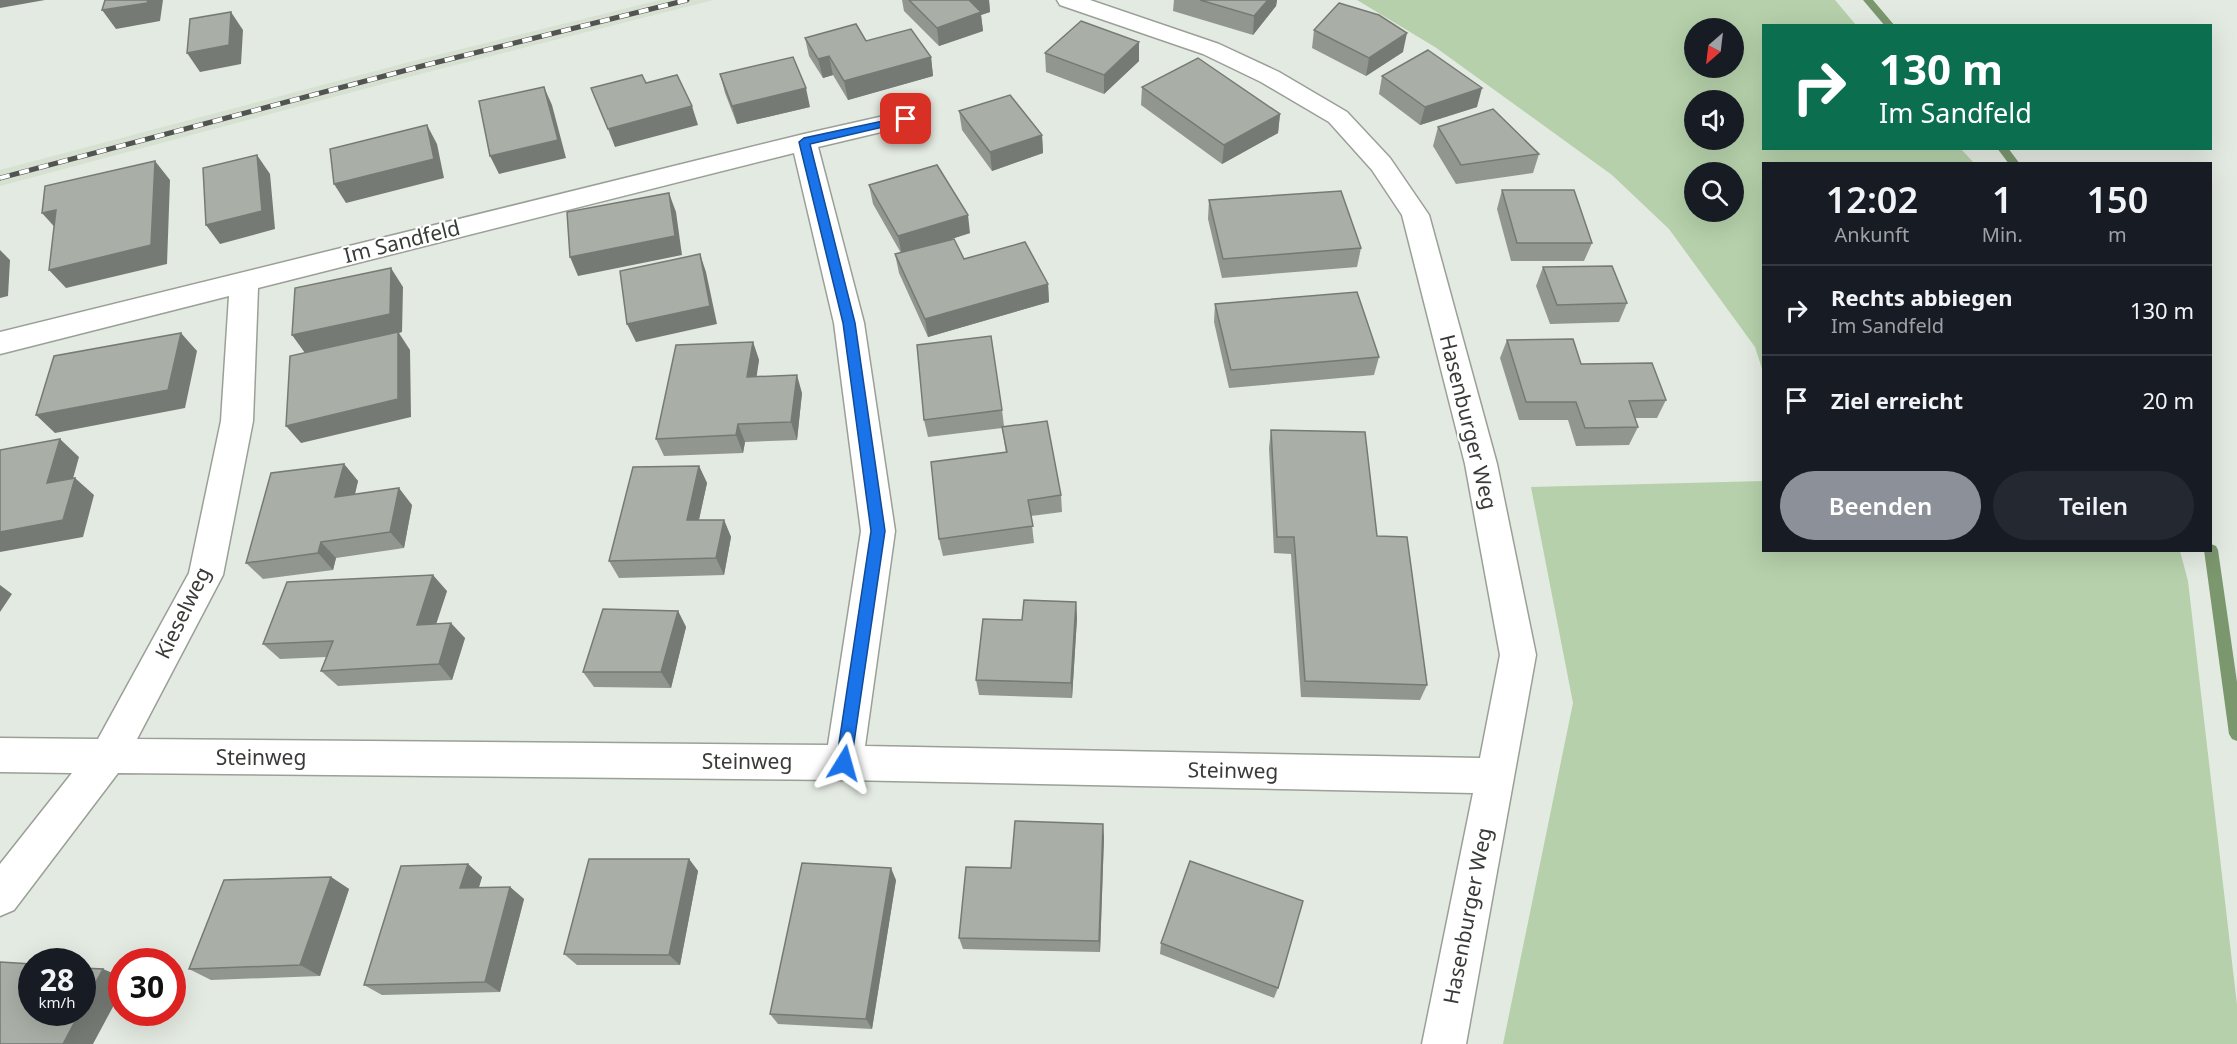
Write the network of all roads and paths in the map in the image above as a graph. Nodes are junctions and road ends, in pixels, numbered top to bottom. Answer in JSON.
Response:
{"nodes":[{"id":1,"x":1068,"y":0,"type":"edge"},
{"id":2,"x":906,"y":119,"type":"dead end"},
{"id":3,"x":804,"y":142,"type":"junction"},
{"id":4,"x":244,"y":283,"type":"junction"},
{"id":5,"x":0,"y":343,"type":"edge"},
{"id":6,"x":0,"y":755,"type":"edge"},
{"id":7,"x":108,"y":757,"type":"junction"},
{"id":8,"x":844,"y":763,"type":"junction"},
{"id":9,"x":1495,"y":776,"type":"junction"},
{"id":10,"x":0,"y":896,"type":"edge"},
{"id":11,"x":1444,"y":1044,"type":"edge"}],
"edges":[{"from":1,"to":9,"type":"street","name":"Hasenburger Weg"},
{"from":2,"to":3,"type":"street","name":"Im Sandfeld"},
{"from":3,"to":4,"type":"street","name":"Im Sandfeld"},
{"from":3,"to":8,"type":"street"},
{"from":4,"to":5,"type":"street","name":"Im Sandfeld"},
{"from":4,"to":7,"type":"street","name":"Kieselweg"},
{"from":6,"to":7,"type":"street","name":"Steinweg"},
{"from":7,"to":8,"type":"street","name":"Steinweg"},
{"from":7,"to":10,"type":"street","name":"Kieselweg"},
{"from":8,"to":9,"type":"street","name":"Steinweg"},
{"from":9,"to":11,"type":"street","name":"Hasenburger Weg"}]}
